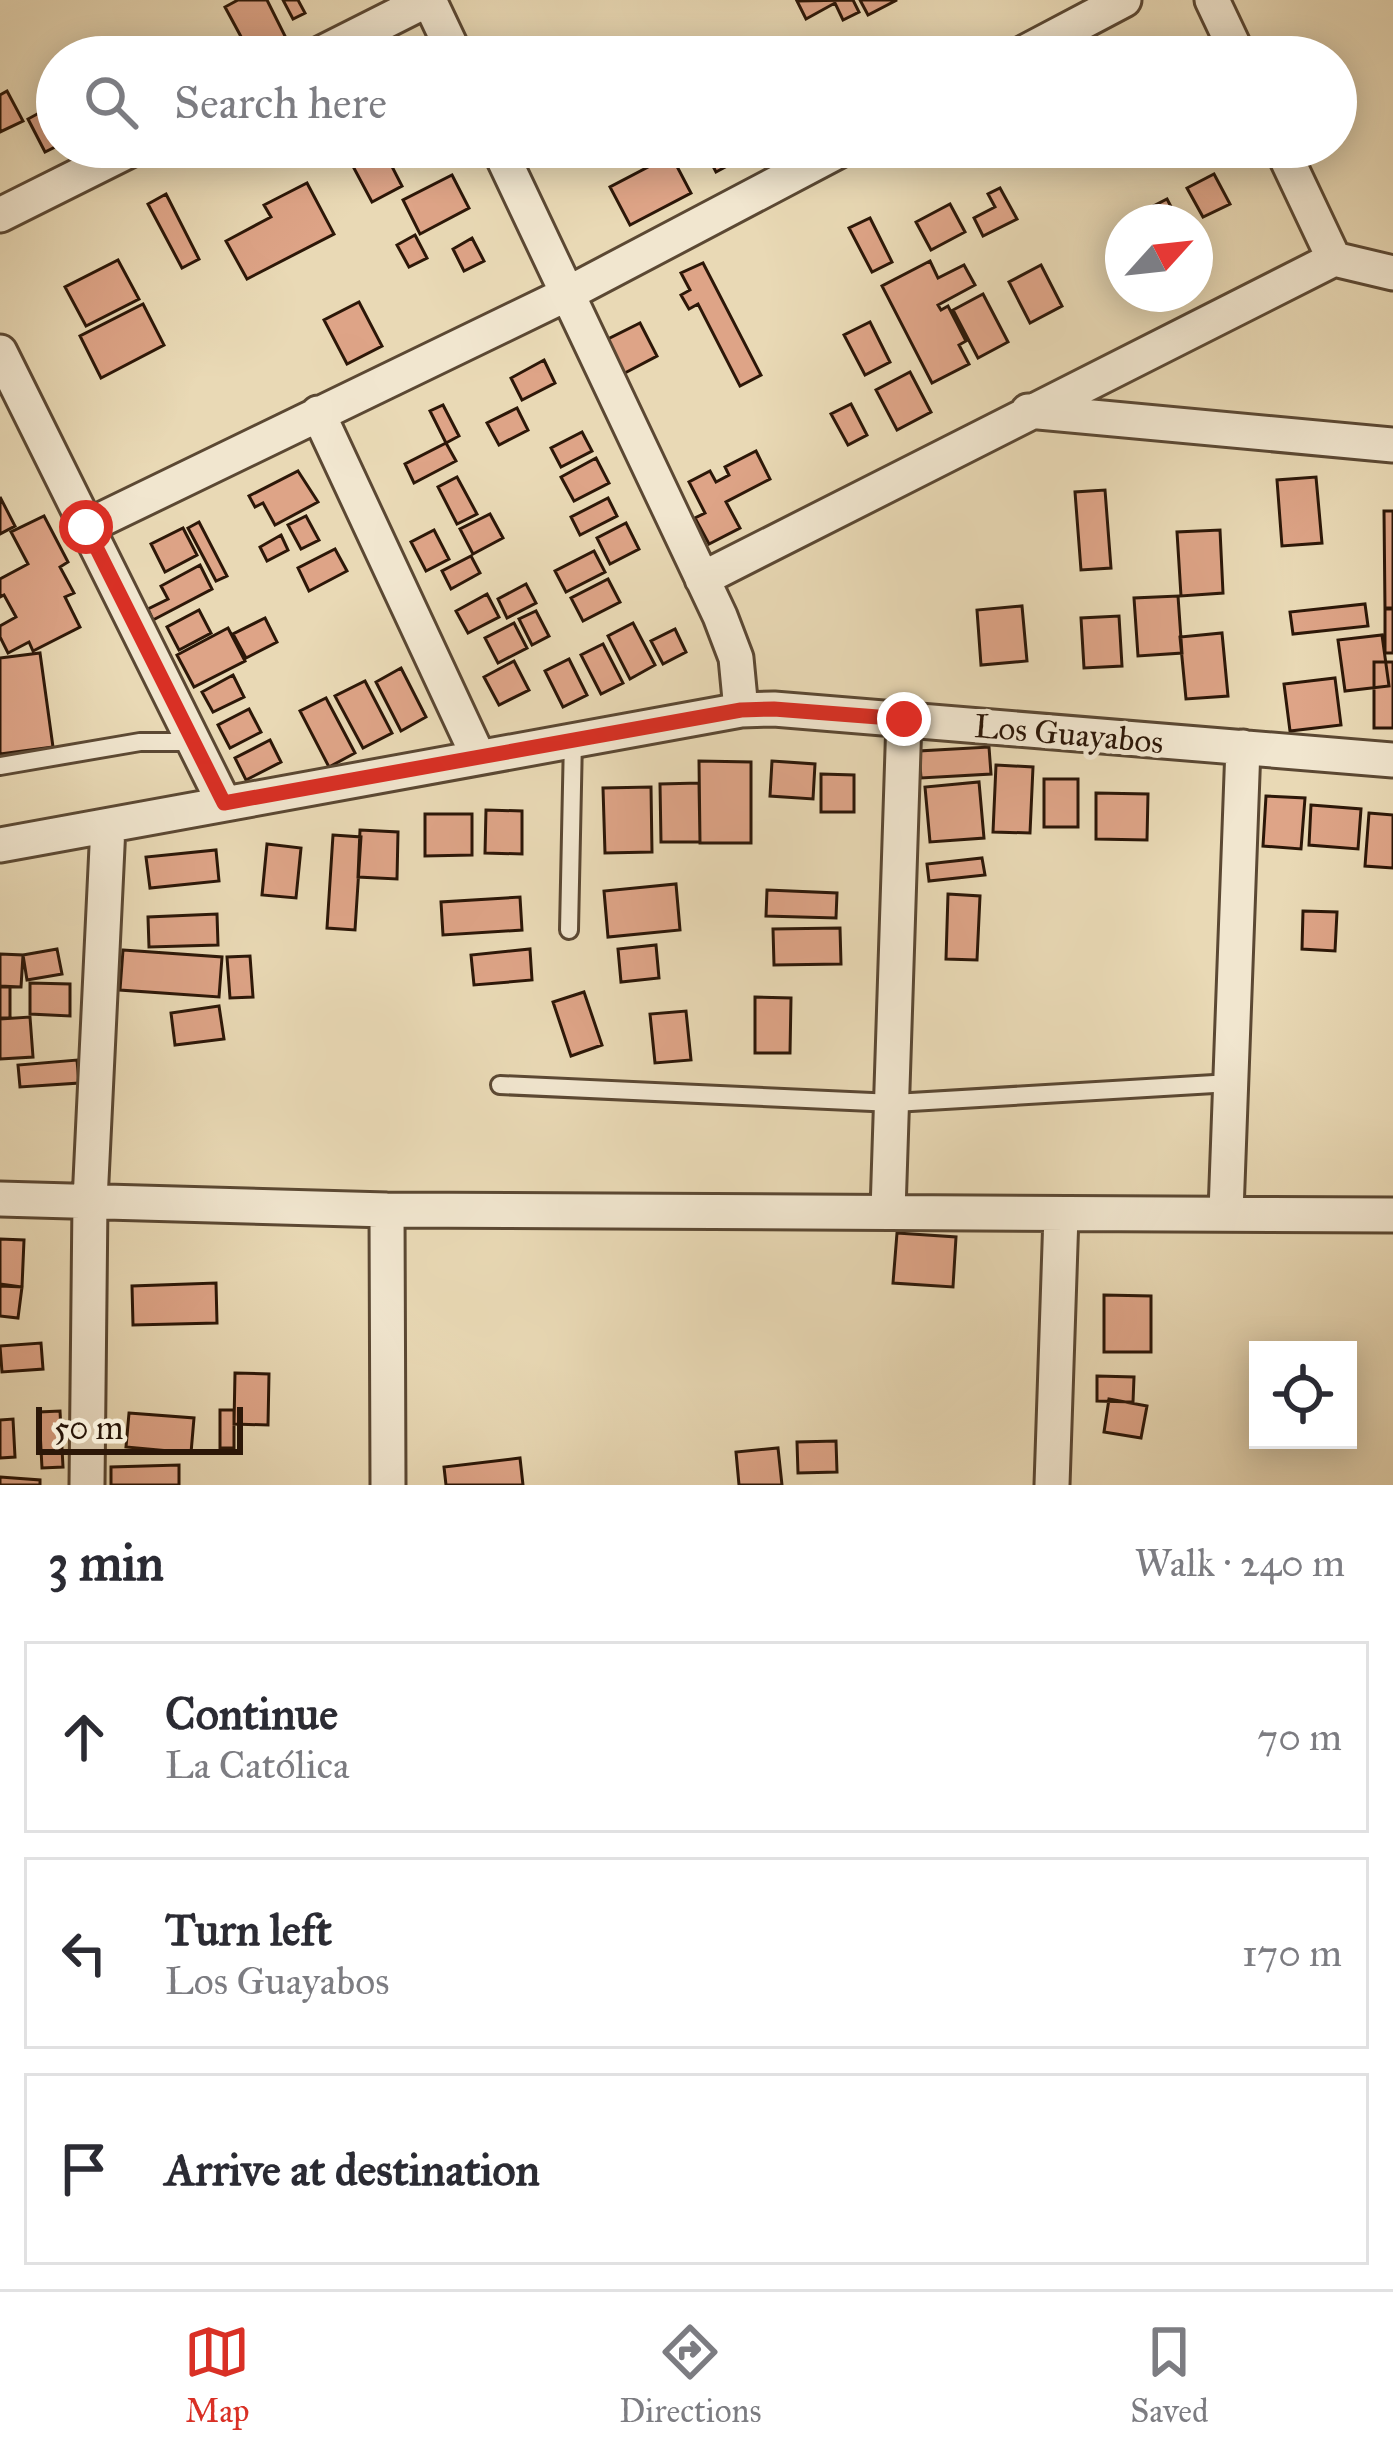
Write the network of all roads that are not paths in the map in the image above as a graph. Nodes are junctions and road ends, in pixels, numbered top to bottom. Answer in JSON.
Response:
{"nodes":[{"id":1,"x":428,"y":0,"type":"edge"},
{"id":2,"x":1124,"y":0,"type":"edge"},
{"id":3,"x":1212,"y":0,"type":"edge"},
{"id":4,"x":356,"y":36,"type":"edge"},
{"id":5,"x":446,"y":36,"type":"edge"},
{"id":6,"x":1056,"y":36,"type":"edge"},
{"id":7,"x":1229,"y":36,"type":"edge"},
{"id":8,"x":94,"y":168,"type":"edge"},
{"id":9,"x":508,"y":168,"type":"edge"},
{"id":10,"x":806,"y":168,"type":"edge"},
{"id":11,"x":1291,"y":168,"type":"edge"},
{"id":12,"x":0,"y":215,"type":"edge"},
{"id":13,"x":1334,"y":259,"type":"junction"},
{"id":14,"x":1393,"y":273,"type":"edge"},
{"id":15,"x":567,"y":294,"type":"junction"},
{"id":16,"x":0,"y":352,"type":"edge"},
{"id":17,"x":1026,"y":411,"type":"junction"},
{"id":18,"x":318,"y":413,"type":"junction"},
{"id":19,"x":1393,"y":445,"type":"edge"},
{"id":20,"x":86,"y":527,"type":"junction"},
{"id":21,"x":702,"y":579,"type":"junction"},
{"id":22,"x":741,"y":710,"type":"junction"},
{"id":23,"x":904,"y":719,"type":"junction"},
{"id":24,"x":573,"y":738,"type":"junction"},
{"id":25,"x":194,"y":742,"type":"junction"},
{"id":26,"x":1243,"y":747,"type":"junction"},
{"id":27,"x":478,"y":756,"type":"junction"},
{"id":28,"x":1393,"y":760,"type":"edge"},
{"id":29,"x":0,"y":766,"type":"edge"},
{"id":30,"x":224,"y":803,"type":"junction"},
{"id":31,"x":108,"y":826,"type":"junction"},
{"id":32,"x":0,"y":845,"type":"edge"},
{"id":33,"x":568,"y":931,"type":"dead end"},
{"id":34,"x":1232,"y":1083,"type":"junction"},
{"id":35,"x":500,"y":1085,"type":"dead end"},
{"id":36,"x":894,"y":1103,"type":"junction"},
{"id":37,"x":0,"y":1199,"type":"edge"},
{"id":38,"x":90,"y":1201,"type":"junction"},
{"id":39,"x":387,"y":1210,"type":"junction"},
{"id":40,"x":888,"y":1211,"type":"junction"},
{"id":41,"x":1226,"y":1212,"type":"junction"},
{"id":42,"x":1061,"y":1215,"type":"junction"},
{"id":43,"x":1393,"y":1215,"type":"edge"},
{"id":44,"x":87,"y":1485,"type":"edge"},
{"id":45,"x":388,"y":1485,"type":"edge"},
{"id":46,"x":1052,"y":1485,"type":"edge"}],
"edges":[{"from":1,"to":4,"type":"street"},
{"from":1,"to":5,"type":"street"},
{"from":2,"to":6,"type":"street"},
{"from":3,"to":7,"type":"street"},
{"from":8,"to":12,"type":"street"},
{"from":9,"to":15,"type":"street"},
{"from":10,"to":15,"type":"street"},
{"from":11,"to":13,"type":"street"},
{"from":13,"to":14,"type":"street"},
{"from":13,"to":17,"type":"street"},
{"from":15,"to":18,"type":"street"},
{"from":15,"to":21,"type":"street"},
{"from":16,"to":20,"type":"street"},
{"from":17,"to":19,"type":"street"},
{"from":17,"to":21,"type":"street"},
{"from":18,"to":20,"type":"street"},
{"from":18,"to":27,"type":"street"},
{"from":20,"to":25,"type":"street"},
{"from":21,"to":22,"type":"street"},
{"from":22,"to":23,"type":"street","name":"Los Guayabos"},
{"from":22,"to":24,"type":"street","name":"Los Guayabos"},
{"from":23,"to":26,"type":"street","name":"Los Guayabos"},
{"from":23,"to":36,"type":"street"},
{"from":24,"to":27,"type":"street","name":"Los Guayabos"},
{"from":24,"to":33,"type":"lane"},
{"from":25,"to":29,"type":"lane"},
{"from":25,"to":30,"type":"street"},
{"from":26,"to":28,"type":"street","name":"Los Guayabos"},
{"from":26,"to":34,"type":"street"},
{"from":27,"to":30,"type":"street","name":"Los Guayabos"},
{"from":30,"to":31,"type":"street","name":"Los Guayabos"},
{"from":31,"to":32,"type":"street","name":"Los Guayabos"},
{"from":31,"to":38,"type":"street"},
{"from":34,"to":36,"type":"lane"},
{"from":34,"to":41,"type":"street"},
{"from":35,"to":36,"type":"lane"},
{"from":36,"to":40,"type":"street"},
{"from":37,"to":38,"type":"street"},
{"from":38,"to":39,"type":"street"},
{"from":38,"to":44,"type":"street"},
{"from":39,"to":40,"type":"street"},
{"from":39,"to":45,"type":"street"},
{"from":40,"to":42,"type":"street"},
{"from":41,"to":42,"type":"street"},
{"from":41,"to":43,"type":"street"},
{"from":42,"to":46,"type":"street"}]}
